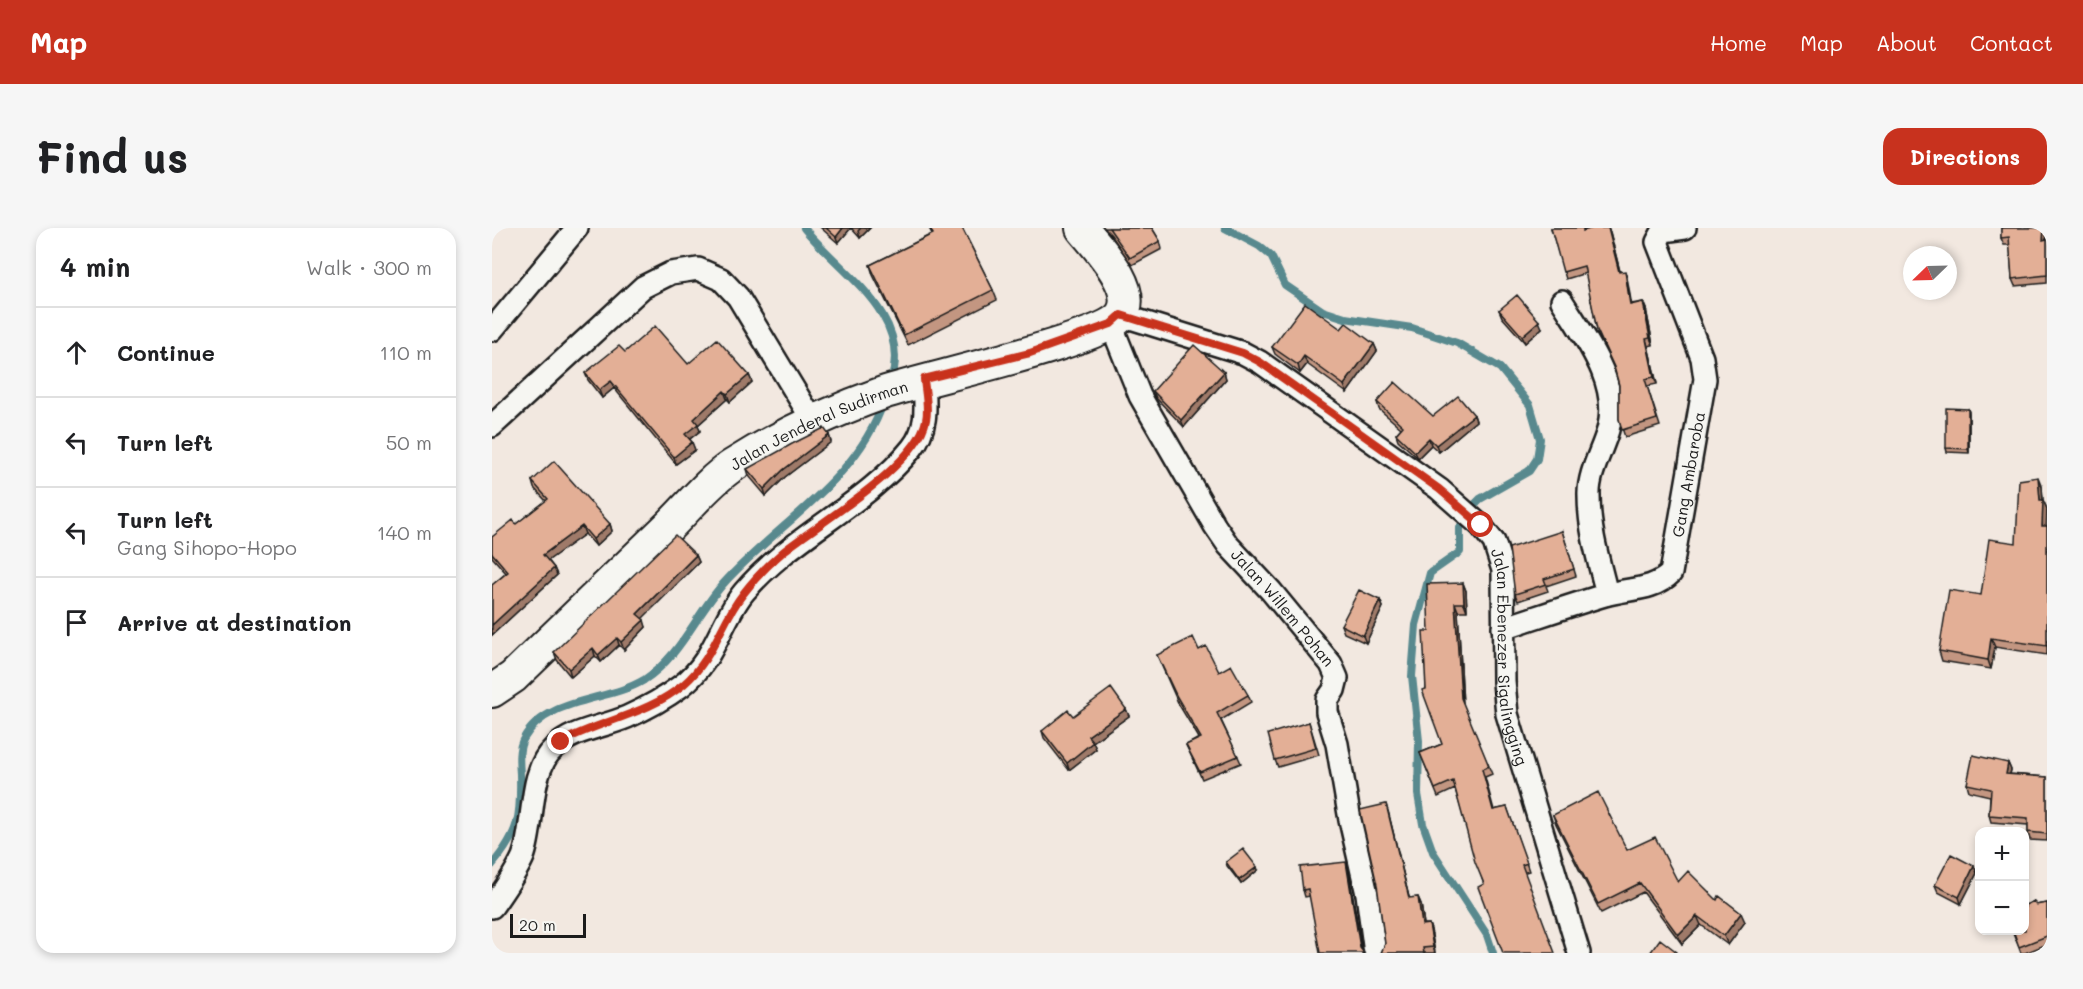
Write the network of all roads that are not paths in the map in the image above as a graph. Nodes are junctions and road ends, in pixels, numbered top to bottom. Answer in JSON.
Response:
{"nodes":[{"id":1,"x":577,"y":228,"type":"edge"},
{"id":2,"x":1082,"y":228,"type":"edge"},
{"id":3,"x":1685,"y":228,"type":"edge"},
{"id":4,"x":1562,"y":301,"type":"dead end"},
{"id":5,"x":1116,"y":320,"type":"junction"},
{"id":6,"x":492,"y":330,"type":"edge"},
{"id":7,"x":917,"y":381,"type":"junction"},
{"id":8,"x":822,"y":416,"type":"junction"},
{"id":9,"x":492,"y":426,"type":"edge"},
{"id":10,"x":1607,"y":594,"type":"junction"},
{"id":11,"x":1503,"y":628,"type":"junction"},
{"id":12,"x":492,"y":691,"type":"edge"},
{"id":13,"x":492,"y":907,"type":"edge"},
{"id":14,"x":1375,"y":953,"type":"edge"},
{"id":15,"x":1579,"y":953,"type":"edge"}],
"edges":[{"from":1,"to":6,"type":"street"},
{"from":2,"to":5,"type":"main road"},
{"from":3,"to":10,"type":"street","name":"Gang Ambaroba"},
{"from":4,"to":10,"type":"street"},
{"from":5,"to":7,"type":"main road","name":"Jalan Jenderal Sudirman"},
{"from":5,"to":11,"type":"street","name":"Jalan Ebenezer Sigalingging"},
{"from":5,"to":14,"type":"street","name":"Jalan Willem Pohan"},
{"from":7,"to":8,"type":"main road","name":"Jalan Jenderal Sudirman"},
{"from":7,"to":13,"type":"street"},
{"from":8,"to":9,"type":"street"},
{"from":8,"to":12,"type":"main road","name":"Jalan Jenderal Sudirman"},
{"from":10,"to":11,"type":"street","name":"Gang Ambaroba"},
{"from":11,"to":15,"type":"street","name":"Jalan Ebenezer Sigalingging"}]}
